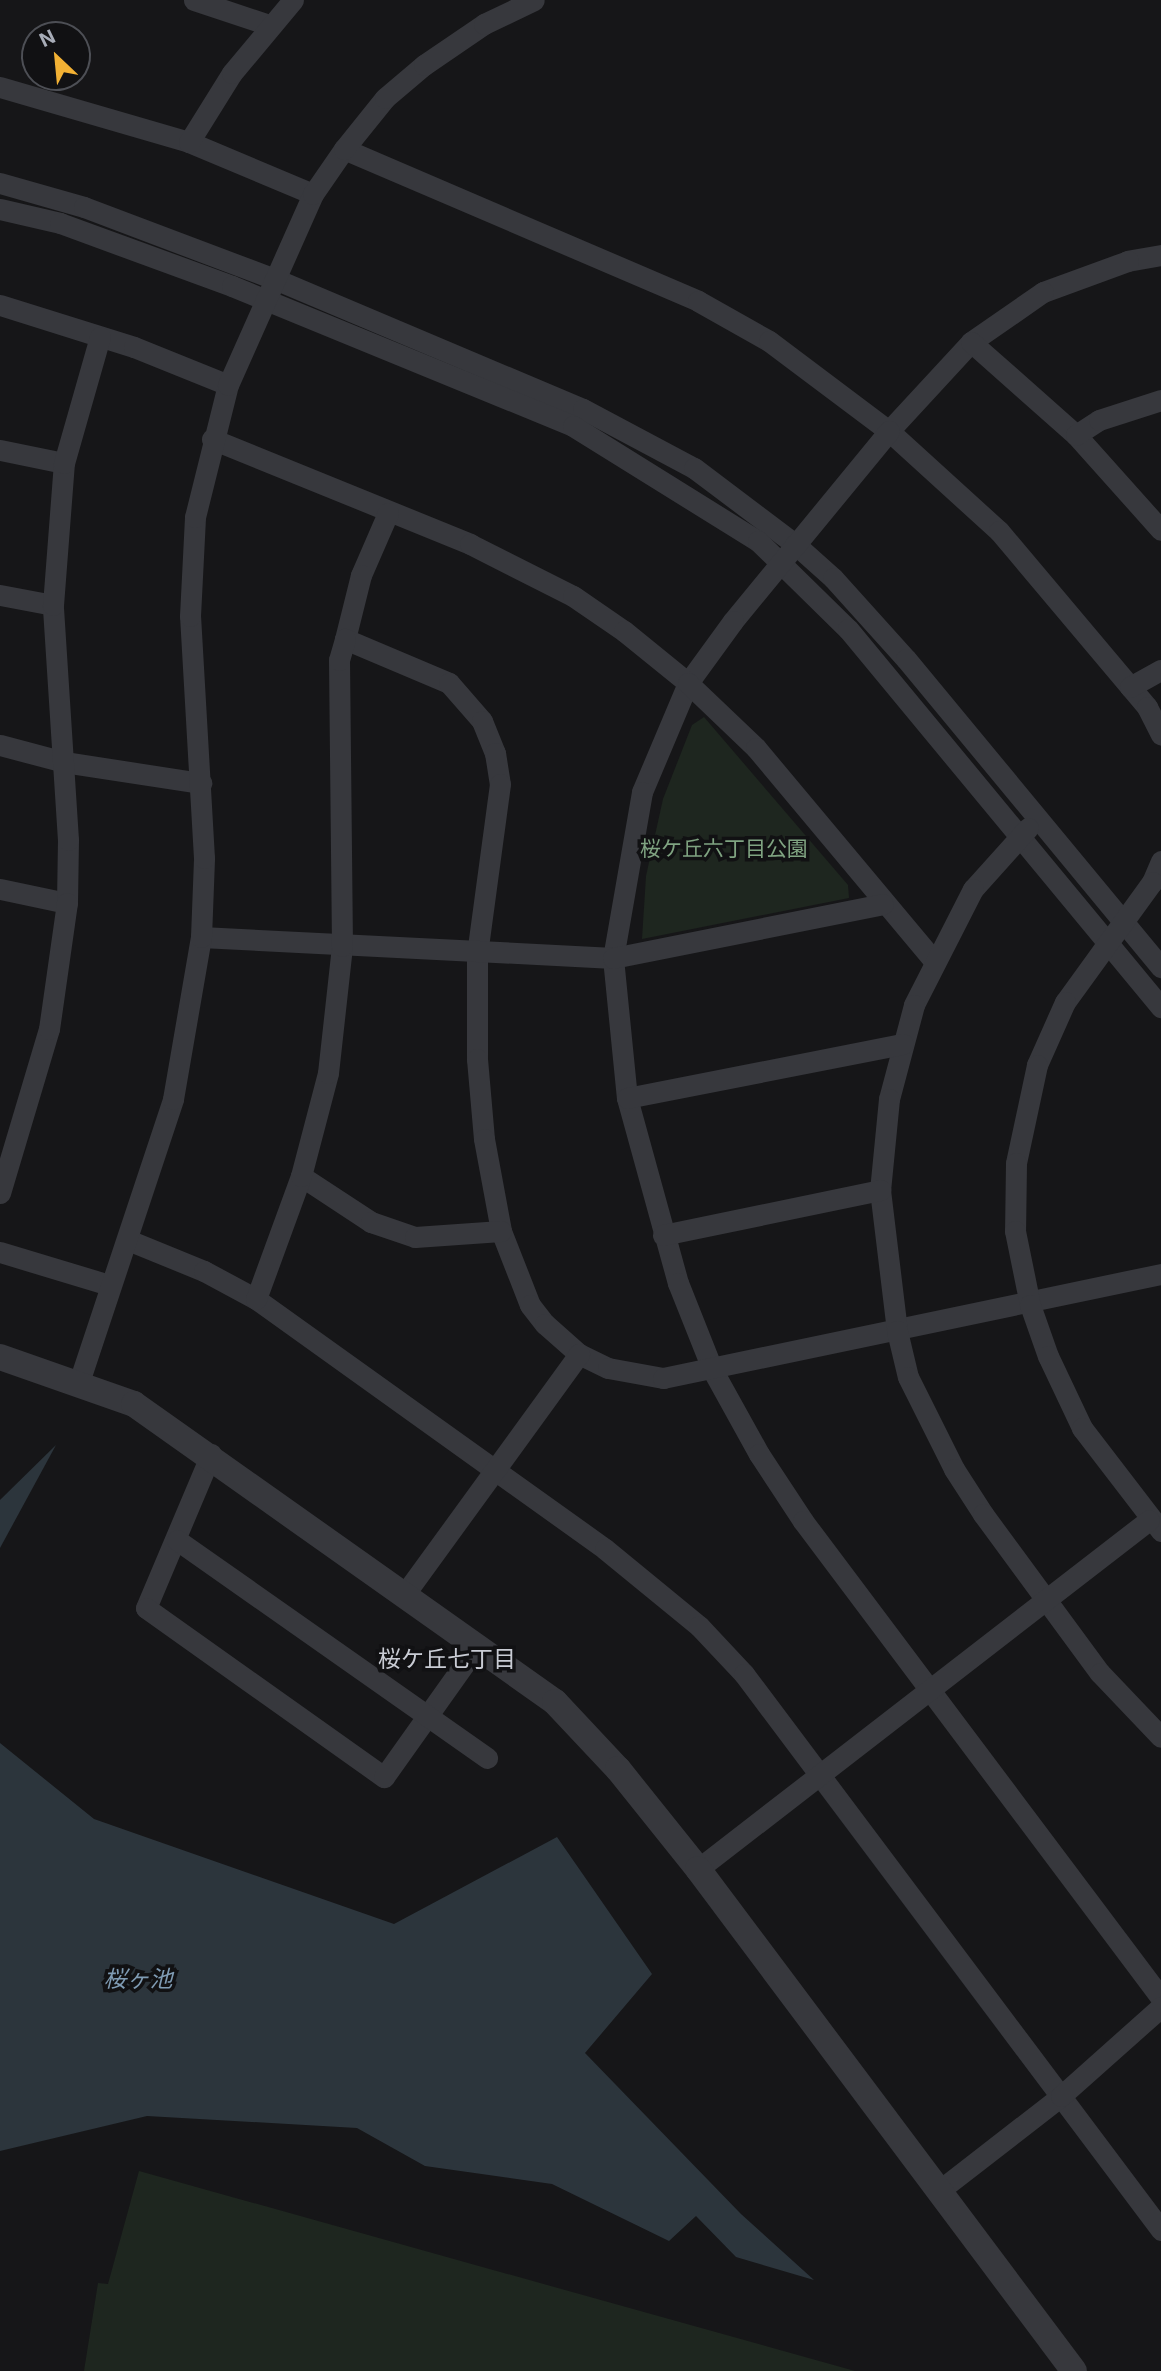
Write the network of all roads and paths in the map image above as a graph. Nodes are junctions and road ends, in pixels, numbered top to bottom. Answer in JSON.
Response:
{"nodes":[{"id":1,"x":194,"y":0,"type":"edge"},
{"id":2,"x":293,"y":0,"type":"edge"},
{"id":3,"x":534,"y":0,"type":"edge"},
{"id":4,"x":269,"y":25,"type":"junction"},
{"id":5,"x":0,"y":87,"type":"edge"},
{"id":6,"x":189,"y":142,"type":"junction"},
{"id":7,"x":344,"y":149,"type":"junction"},
{"id":8,"x":0,"y":184,"type":"edge"},
{"id":9,"x":313,"y":194,"type":"junction"},
{"id":10,"x":0,"y":209,"type":"edge"},
{"id":11,"x":1161,"y":255,"type":"edge"},
{"id":12,"x":275,"y":279,"type":"junction"},
{"id":13,"x":267,"y":300,"type":"junction"},
{"id":14,"x":0,"y":305,"type":"edge"},
{"id":15,"x":100,"y":337,"type":"junction"},
{"id":16,"x":971,"y":342,"type":"junction"},
{"id":17,"x":228,"y":385,"type":"junction"},
{"id":18,"x":1161,"y":400,"type":"edge"},
{"id":19,"x":889,"y":431,"type":"junction"},
{"id":20,"x":1076,"y":435,"type":"junction"},
{"id":21,"x":212,"y":439,"type":"junction"},
{"id":22,"x":0,"y":450,"type":"edge"},
{"id":23,"x":64,"y":463,"type":"junction"},
{"id":24,"x":388,"y":513,"type":"junction"},
{"id":25,"x":1159,"y":524,"type":"edge"},
{"id":26,"x":796,"y":544,"type":"junction"},
{"id":27,"x":779,"y":562,"type":"junction"},
{"id":28,"x":0,"y":595,"type":"edge"},
{"id":29,"x":53,"y":605,"type":"junction"},
{"id":30,"x":345,"y":639,"type":"junction"},
{"id":31,"x":1161,"y":670,"type":"edge"},
{"id":32,"x":688,"y":683,"type":"junction"},
{"id":33,"x":1130,"y":687,"type":"junction"},
{"id":34,"x":1161,"y":735,"type":"edge"},
{"id":35,"x":0,"y":745,"type":"edge"},
{"id":36,"x":64,"y":762,"type":"junction"},
{"id":37,"x":201,"y":783,"type":"junction"},
{"id":38,"x":1037,"y":819,"type":"junction"},
{"id":39,"x":1019,"y":837,"type":"junction"},
{"id":40,"x":1161,"y":861,"type":"edge"},
{"id":41,"x":0,"y":889,"type":"edge"},
{"id":42,"x":66,"y":903,"type":"junction"},
{"id":43,"x":883,"y":904,"type":"junction"},
{"id":44,"x":1122,"y":922,"type":"junction"},
{"id":45,"x":201,"y":937,"type":"junction"},
{"id":46,"x":1105,"y":941,"type":"junction"},
{"id":47,"x":342,"y":946,"type":"junction"},
{"id":48,"x":477,"y":954,"type":"junction"},
{"id":49,"x":613,"y":958,"type":"junction"},
{"id":50,"x":936,"y":962,"type":"junction"},
{"id":51,"x":1161,"y":967,"type":"edge"},
{"id":52,"x":1161,"y":1007,"type":"edge"},
{"id":53,"x":903,"y":1044,"type":"junction"},
{"id":54,"x":627,"y":1098,"type":"junction"},
{"id":55,"x":301,"y":1175,"type":"junction"},
{"id":56,"x":880,"y":1190,"type":"junction"},
{"id":57,"x":0,"y":1193,"type":"edge"},
{"id":58,"x":501,"y":1231,"type":"junction"},
{"id":59,"x":663,"y":1235,"type":"junction"},
{"id":60,"x":128,"y":1240,"type":"junction"},
{"id":61,"x":0,"y":1252,"type":"edge"},
{"id":62,"x":1161,"y":1274,"type":"edge"},
{"id":63,"x":109,"y":1284,"type":"junction"},
{"id":64,"x":256,"y":1299,"type":"junction"},
{"id":65,"x":1030,"y":1305,"type":"junction"},
{"id":66,"x":897,"y":1331,"type":"junction"},
{"id":67,"x":579,"y":1354,"type":"junction"},
{"id":68,"x":0,"y":1356,"type":"edge"},
{"id":69,"x":713,"y":1371,"type":"junction"},
{"id":70,"x":79,"y":1382,"type":"junction"},
{"id":71,"x":211,"y":1454,"type":"junction"},
{"id":72,"x":494,"y":1471,"type":"junction"},
{"id":73,"x":1155,"y":1525,"type":"edge"},
{"id":74,"x":177,"y":1539,"type":"junction"},
{"id":75,"x":404,"y":1595,"type":"junction"},
{"id":76,"x":1046,"y":1600,"type":"junction"},
{"id":77,"x":477,"y":1646,"type":"junction"},
{"id":78,"x":931,"y":1689,"type":"junction"},
{"id":79,"x":429,"y":1718,"type":"junction"},
{"id":80,"x":1161,"y":1737,"type":"edge"},
{"id":81,"x":487,"y":1758,"type":"dead end"},
{"id":82,"x":820,"y":1775,"type":"junction"},
{"id":83,"x":698,"y":1869,"type":"junction"},
{"id":84,"x":1161,"y":1998,"type":"edge"},
{"id":85,"x":1161,"y":2007,"type":"edge"},
{"id":86,"x":1062,"y":2096,"type":"junction"},
{"id":87,"x":940,"y":2190,"type":"junction"},
{"id":88,"x":1161,"y":2230,"type":"edge"},
{"id":89,"x":1074,"y":2371,"type":"edge"}],
"edges":[{"from":1,"to":4,"type":"street"},
{"from":2,"to":4,"type":"street"},
{"from":3,"to":7,"type":"street"},
{"from":4,"to":6,"type":"street"},
{"from":5,"to":6,"type":"street"},
{"from":6,"to":9,"type":"street"},
{"from":7,"to":9,"type":"street"},
{"from":7,"to":19,"type":"street"},
{"from":8,"to":12,"type":"street"},
{"from":9,"to":12,"type":"street"},
{"from":10,"to":13,"type":"street"},
{"from":11,"to":16,"type":"street"},
{"from":12,"to":13,"type":"street"},
{"from":12,"to":26,"type":"street"},
{"from":13,"to":17,"type":"street"},
{"from":13,"to":27,"type":"street"},
{"from":14,"to":15,"type":"street"},
{"from":15,"to":17,"type":"street"},
{"from":15,"to":23,"type":"street"},
{"from":16,"to":19,"type":"street"},
{"from":16,"to":20,"type":"street"},
{"from":17,"to":21,"type":"street"},
{"from":18,"to":20,"type":"street"},
{"from":19,"to":26,"type":"street"},
{"from":19,"to":33,"type":"street"},
{"from":20,"to":25,"type":"street"},
{"from":21,"to":24,"type":"street"},
{"from":21,"to":37,"type":"street"},
{"from":22,"to":23,"type":"street"},
{"from":23,"to":29,"type":"street"},
{"from":24,"to":30,"type":"street"},
{"from":24,"to":32,"type":"street"},
{"from":26,"to":27,"type":"street"},
{"from":26,"to":38,"type":"street"},
{"from":27,"to":32,"type":"street"},
{"from":27,"to":39,"type":"street"},
{"from":28,"to":29,"type":"street"},
{"from":29,"to":36,"type":"street"},
{"from":30,"to":47,"type":"street"},
{"from":30,"to":48,"type":"street"},
{"from":31,"to":33,"type":"street"},
{"from":32,"to":43,"type":"street"},
{"from":32,"to":49,"type":"street"},
{"from":33,"to":34,"type":"street"},
{"from":35,"to":36,"type":"street"},
{"from":36,"to":37,"type":"street"},
{"from":36,"to":42,"type":"street"},
{"from":37,"to":45,"type":"street"},
{"from":38,"to":39,"type":"street"},
{"from":38,"to":44,"type":"street"},
{"from":39,"to":46,"type":"street"},
{"from":39,"to":50,"type":"street"},
{"from":40,"to":44,"type":"street"},
{"from":41,"to":42,"type":"street"},
{"from":42,"to":57,"type":"street"},
{"from":43,"to":49,"type":"street"},
{"from":43,"to":50,"type":"street"},
{"from":44,"to":46,"type":"street"},
{"from":44,"to":51,"type":"street"},
{"from":45,"to":47,"type":"street"},
{"from":45,"to":60,"type":"street"},
{"from":46,"to":52,"type":"street"},
{"from":46,"to":65,"type":"street"},
{"from":47,"to":48,"type":"street"},
{"from":47,"to":55,"type":"street"},
{"from":48,"to":49,"type":"street"},
{"from":48,"to":58,"type":"street"},
{"from":49,"to":54,"type":"street"},
{"from":50,"to":53,"type":"street"},
{"from":53,"to":54,"type":"street"},
{"from":53,"to":56,"type":"street"},
{"from":54,"to":59,"type":"street"},
{"from":55,"to":58,"type":"street"},
{"from":55,"to":64,"type":"street"},
{"from":56,"to":59,"type":"street"},
{"from":56,"to":66,"type":"street"},
{"from":58,"to":67,"type":"street"},
{"from":59,"to":69,"type":"street"},
{"from":60,"to":63,"type":"street"},
{"from":60,"to":64,"type":"street"},
{"from":61,"to":63,"type":"street"},
{"from":62,"to":65,"type":"street"},
{"from":63,"to":70,"type":"street"},
{"from":64,"to":72,"type":"street"},
{"from":65,"to":66,"type":"street"},
{"from":65,"to":73,"type":"street"},
{"from":66,"to":69,"type":"street"},
{"from":66,"to":76,"type":"street"},
{"from":67,"to":69,"type":"street"},
{"from":67,"to":72,"type":"street"},
{"from":68,"to":70,"type":"street"},
{"from":69,"to":78,"type":"street"},
{"from":70,"to":71,"type":"street"},
{"from":71,"to":74,"type":"street"},
{"from":71,"to":75,"type":"street"},
{"from":72,"to":75,"type":"street"},
{"from":72,"to":82,"type":"street"},
{"from":73,"to":76,"type":"street"},
{"from":74,"to":79,"type":"street"},
{"from":74,"to":79,"type":"street"},
{"from":75,"to":77,"type":"street"},
{"from":76,"to":78,"type":"street"},
{"from":76,"to":80,"type":"street"},
{"from":77,"to":79,"type":"street"},
{"from":77,"to":83,"type":"street"},
{"from":78,"to":82,"type":"street"},
{"from":78,"to":84,"type":"street"},
{"from":79,"to":81,"type":"street"},
{"from":82,"to":83,"type":"street"},
{"from":82,"to":86,"type":"street"},
{"from":83,"to":87,"type":"street"},
{"from":85,"to":86,"type":"street"},
{"from":86,"to":87,"type":"street"},
{"from":86,"to":88,"type":"street"},
{"from":87,"to":89,"type":"street"}]}
